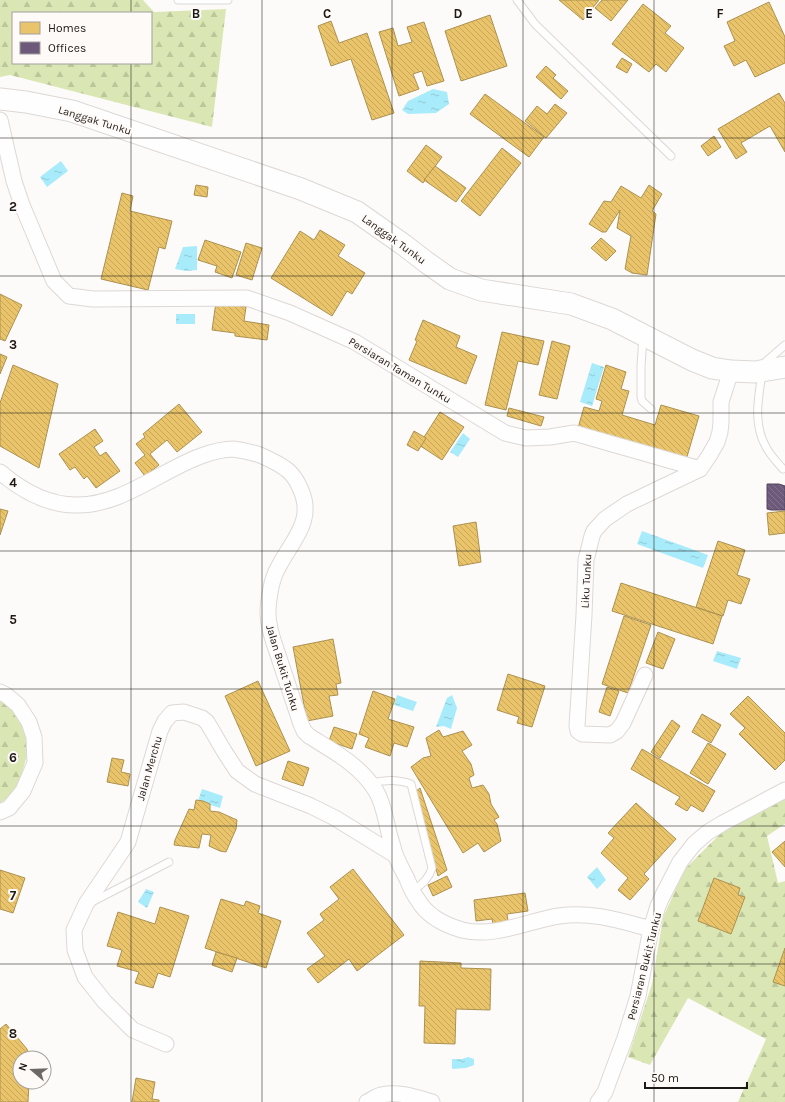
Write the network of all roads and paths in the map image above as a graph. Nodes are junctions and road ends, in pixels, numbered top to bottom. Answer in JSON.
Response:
{"nodes":[{"id":1,"x":178,"y":0,"type":"edge"},
{"id":2,"x":228,"y":0,"type":"edge"},
{"id":3,"x":517,"y":0,"type":"edge"},
{"id":4,"x":0,"y":99,"type":"edge"},
{"id":5,"x":0,"y":120,"type":"edge"},
{"id":6,"x":671,"y":156,"type":"dead end"},
{"id":7,"x":643,"y":335,"type":"junction"},
{"id":8,"x":785,"y":346,"type":"edge"},
{"id":9,"x":785,"y":367,"type":"edge"},
{"id":10,"x":731,"y":371,"type":"junction"},
{"id":11,"x":759,"y":371,"type":"junction"},
{"id":12,"x":651,"y":409,"type":"dead end"},
{"id":13,"x":700,"y":469,"type":"junction"},
{"id":14,"x":783,"y":469,"type":"dead end"},
{"id":15,"x":0,"y":472,"type":"edge"},
{"id":16,"x":645,"y":675,"type":"dead end"},
{"id":17,"x":0,"y":692,"type":"edge"},
{"id":18,"x":370,"y":783,"type":"junction"},
{"id":19,"x":785,"y":790,"type":"edge"},
{"id":20,"x":0,"y":812,"type":"edge"},
{"id":21,"x":395,"y":855,"type":"junction"},
{"id":22,"x":169,"y":862,"type":"dead end"},
{"id":23,"x":413,"y":890,"type":"junction"},
{"id":24,"x":86,"y":904,"type":"junction"},
{"id":25,"x":651,"y":929,"type":"junction"},
{"id":26,"x":166,"y":1044,"type":"dead end"},
{"id":27,"x":367,"y":1102,"type":"edge"},
{"id":28,"x":432,"y":1102,"type":"edge"},
{"id":29,"x":598,"y":1102,"type":"edge"}],
"edges":[{"from":1,"to":2,"type":"lane"},
{"from":3,"to":6,"type":"lane"},
{"from":4,"to":7,"type":"street","name":"Langgak Tunku"},
{"from":5,"to":13,"type":"street","name":"Persiaran Taman Tunku"},
{"from":7,"to":10,"type":"street","name":"Langgak Tunku"},
{"from":7,"to":12,"type":"lane"},
{"from":8,"to":11,"type":"lane"},
{"from":9,"to":11,"type":"street","name":"Langgak Tunku"},
{"from":10,"to":11,"type":"street","name":"Langgak Tunku"},
{"from":10,"to":13,"type":"street","name":"Liku Tunku"},
{"from":11,"to":14,"type":"lane"},
{"from":13,"to":16,"type":"street","name":"Liku Tunku"},
{"from":15,"to":18,"type":"street","name":"Jalan Bukit Tunku"},
{"from":17,"to":20,"type":"street"},
{"from":18,"to":21,"type":"street","name":"Jalan Bukit Tunku"},
{"from":18,"to":23,"type":"lane"},
{"from":19,"to":25,"type":"street","name":"Persiaran Bukit Tunku"},
{"from":21,"to":23,"type":"street","name":"Jalan Bukit Tunku"},
{"from":21,"to":24,"type":"street","name":"Jalan Merchu"},
{"from":22,"to":24,"type":"lane"},
{"from":23,"to":25,"type":"street","name":"Jalan Bukit Tunku"},
{"from":24,"to":26,"type":"street","name":"Jalan Merchu"},
{"from":25,"to":29,"type":"street","name":"Persiaran Bukit Tunku"},
{"from":27,"to":28,"type":"street"}]}
